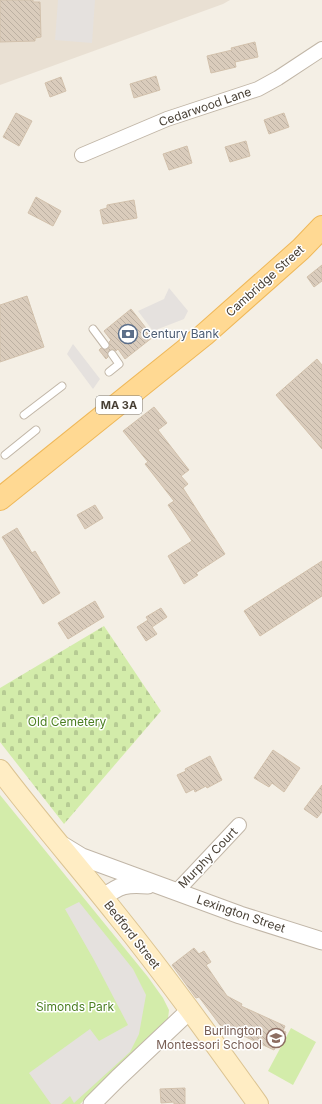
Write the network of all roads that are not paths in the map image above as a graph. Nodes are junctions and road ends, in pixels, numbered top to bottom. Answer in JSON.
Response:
{"nodes":[{"id":1,"x":322,"y":49,"type":"edge"},
{"id":2,"x":82,"y":155,"type":"dead end"},
{"id":3,"x":322,"y":227,"type":"edge"},
{"id":4,"x":93,"y":329,"type":"dead end"},
{"id":5,"x":105,"y":345,"type":"dead end"},
{"id":6,"x":112,"y":354,"type":"dead end"},
{"id":7,"x":109,"y":372,"type":"dead end"},
{"id":8,"x":62,"y":386,"type":"dead end"},
{"id":9,"x":24,"y":415,"type":"dead end"},
{"id":10,"x":36,"y":430,"type":"dead end"},
{"id":11,"x":4,"y":455,"type":"dead end"},
{"id":12,"x":0,"y":499,"type":"edge"},
{"id":13,"x":0,"y":770,"type":"edge"},
{"id":14,"x":239,"y":825,"type":"dead end"},
{"id":15,"x":56,"y":841,"type":"junction"},
{"id":16,"x":160,"y":886,"type":"junction"},
{"id":17,"x":177,"y":891,"type":"junction"},
{"id":18,"x":102,"y":898,"type":"junction"},
{"id":19,"x":322,"y":941,"type":"edge"},
{"id":20,"x":190,"y":1010,"type":"junction"},
{"id":21,"x":92,"y":1104,"type":"edge"},
{"id":22,"x":258,"y":1104,"type":"edge"}],
"edges":[{"from":1,"to":2,"type":"street","name":"Cedarwood Lane"},
{"from":3,"to":12,"type":"main road","name":"Cambridge Street","number":"MA 3A"},
{"from":4,"to":5,"type":"lane"},
{"from":6,"to":7,"type":"lane"},
{"from":8,"to":9,"type":"lane"},
{"from":10,"to":11,"type":"lane"},
{"from":13,"to":15,"type":"main road","name":"Bedford Street"},
{"from":14,"to":17,"type":"street","name":"Murphy Court"},
{"from":15,"to":16,"type":"street","name":"Lexington Street"},
{"from":15,"to":18,"type":"main road","name":"Bedford Street"},
{"from":16,"to":17,"type":"street","name":"Lexington Street"},
{"from":16,"to":18,"type":"street","name":"Lexington Street"},
{"from":17,"to":19,"type":"street","name":"Lexington Street"},
{"from":18,"to":20,"type":"main road","name":"Bedford Street"},
{"from":20,"to":21,"type":"street"},
{"from":20,"to":22,"type":"main road","name":"Bedford Street"}]}
